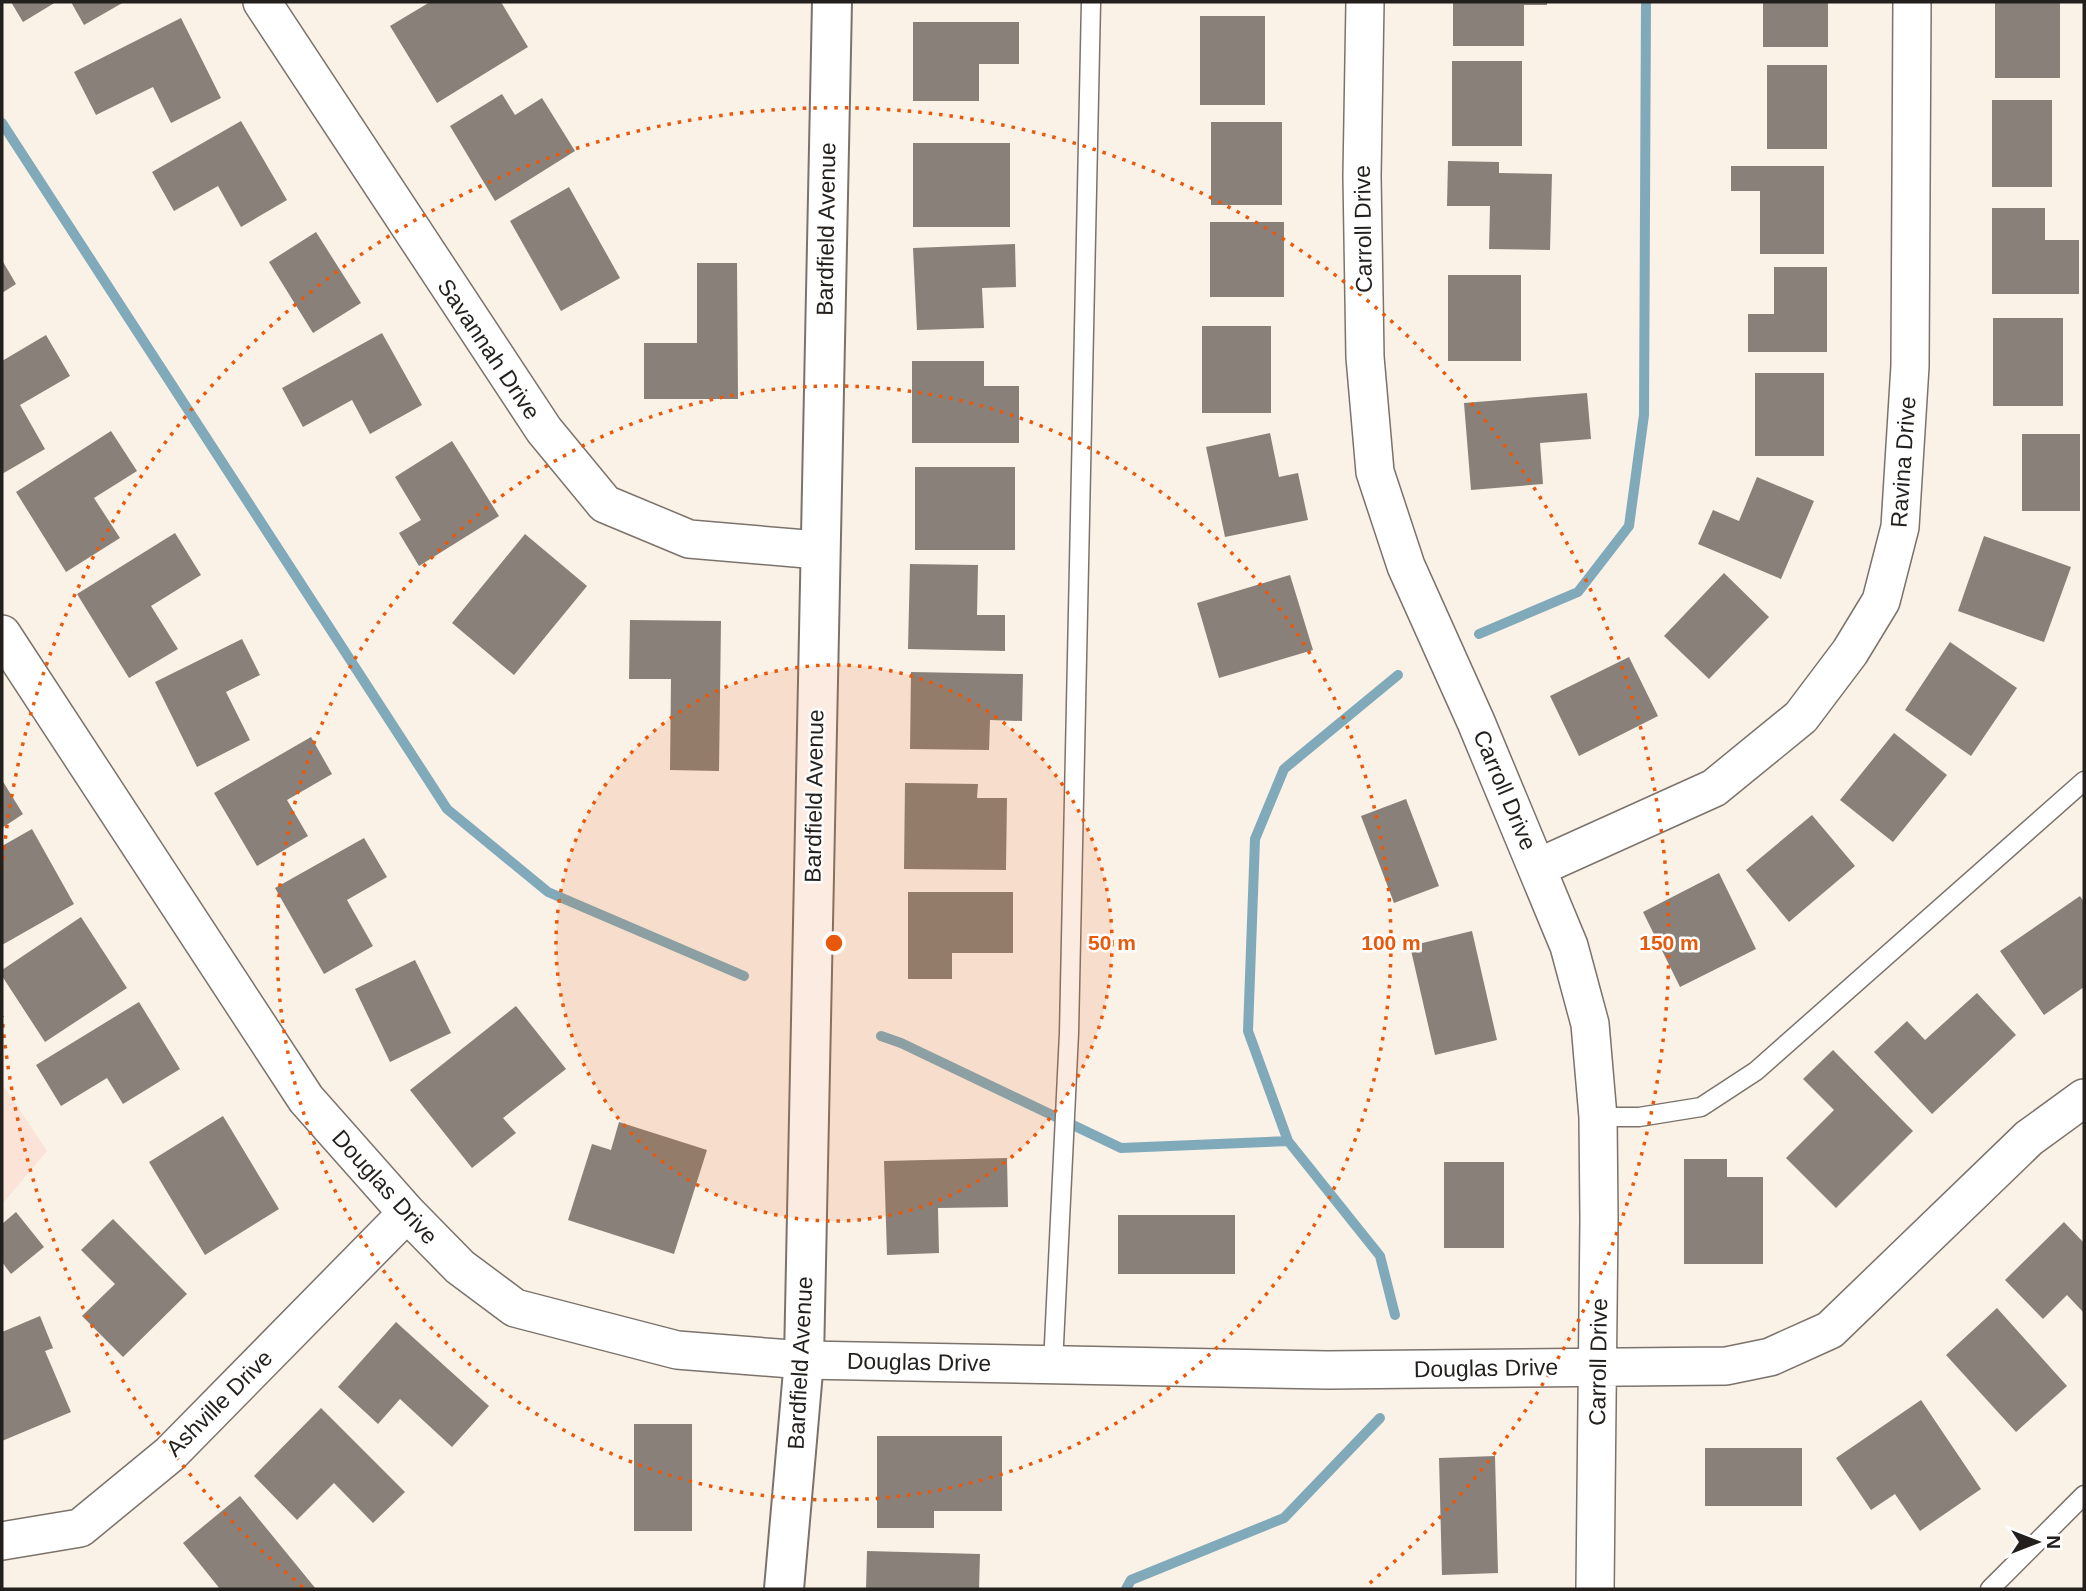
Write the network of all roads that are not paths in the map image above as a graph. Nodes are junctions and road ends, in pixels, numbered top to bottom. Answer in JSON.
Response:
{"nodes":[{"id":1,"x":262,"y":2,"type":"edge"},
{"id":2,"x":832,"y":2,"type":"edge"},
{"id":3,"x":1091,"y":2,"type":"edge"},
{"id":4,"x":1365,"y":2,"type":"edge"},
{"id":5,"x":1912,"y":2,"type":"edge"},
{"id":6,"x":818,"y":550,"type":"junction"},
{"id":7,"x":2,"y":634,"type":"edge"},
{"id":8,"x":2084,"y":781,"type":"edge"},
{"id":9,"x":1539,"y":867,"type":"junction"},
{"id":10,"x":2084,"y":1098,"type":"edge"},
{"id":11,"x":1598,"y":1117,"type":"junction"},
{"id":12,"x":407,"y":1213,"type":"junction"},
{"id":13,"x":804,"y":1360,"type":"junction"},
{"id":14,"x":1053,"y":1365,"type":"junction"},
{"id":15,"x":1598,"y":1366,"type":"junction"},
{"id":16,"x":2084,"y":1495,"type":"edge"},
{"id":17,"x":2,"y":1541,"type":"edge"},
{"id":18,"x":784,"y":1589,"type":"edge"},
{"id":19,"x":1595,"y":1589,"type":"edge"},
{"id":20,"x":1990,"y":1589,"type":"edge"}],
"edges":[{"from":1,"to":6,"type":"street","name":"Savannah Drive"},
{"from":2,"to":6,"type":"street","name":"Bardfield Avenue"},
{"from":3,"to":14,"type":"lane"},
{"from":4,"to":9,"type":"street","name":"Carroll Drive"},
{"from":5,"to":9,"type":"street","name":"Ravina Drive"},
{"from":6,"to":13,"type":"street","name":"Bardfield Avenue"},
{"from":7,"to":12,"type":"street","name":"Douglas Drive"},
{"from":8,"to":11,"type":"lane"},
{"from":9,"to":11,"type":"street","name":"Carroll Drive"},
{"from":10,"to":15,"type":"street","name":"Douglas Drive"},
{"from":11,"to":15,"type":"street","name":"Carroll Drive"},
{"from":12,"to":13,"type":"street","name":"Douglas Drive"},
{"from":12,"to":17,"type":"street","name":"Ashville Drive"},
{"from":13,"to":14,"type":"street","name":"Douglas Drive"},
{"from":13,"to":18,"type":"street","name":"Bardfield Avenue"},
{"from":14,"to":15,"type":"street","name":"Douglas Drive"},
{"from":15,"to":19,"type":"street","name":"Carroll Drive"},
{"from":16,"to":20,"type":"lane"}]}
